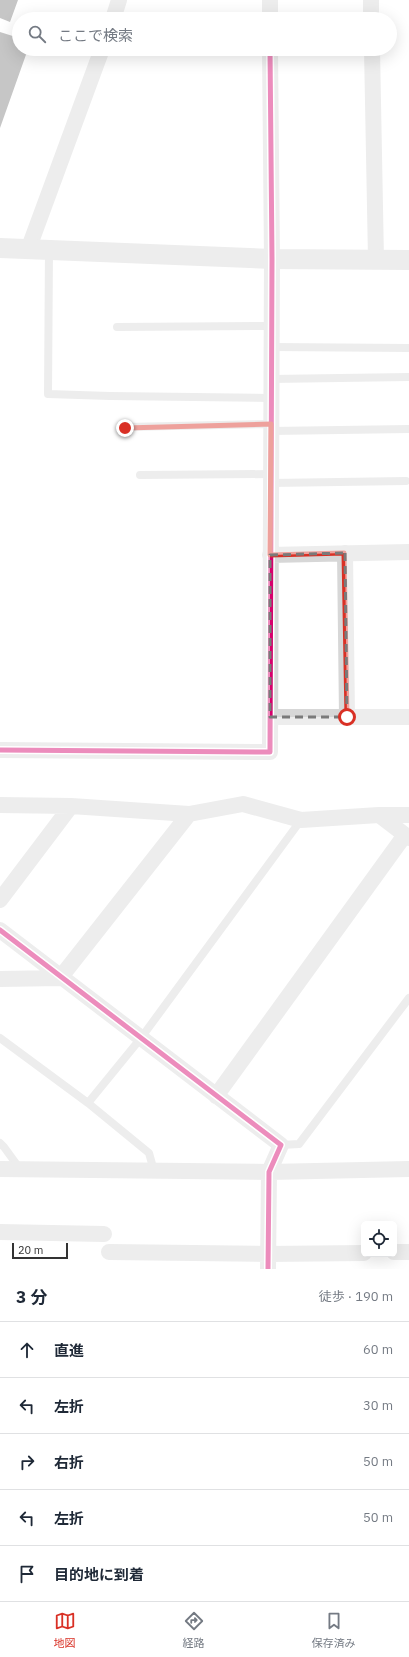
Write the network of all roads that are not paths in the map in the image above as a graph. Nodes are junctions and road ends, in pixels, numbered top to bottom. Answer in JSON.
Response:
{"nodes":[{"id":1,"x":119,"y":0,"type":"edge"},
{"id":2,"x":270,"y":0,"type":"edge"},
{"id":3,"x":371,"y":0,"type":"edge"},
{"id":4,"x":115,"y":12,"type":"edge"},
{"id":5,"x":270,"y":12,"type":"edge"},
{"id":6,"x":372,"y":12,"type":"edge"},
{"id":7,"x":99,"y":56,"type":"edge"},
{"id":8,"x":270,"y":56,"type":"edge"},
{"id":9,"x":372,"y":56,"type":"edge"},
{"id":10,"x":0,"y":248,"type":"edge"},
{"id":11,"x":28,"y":250,"type":"junction"},
{"id":12,"x":50,"y":250,"type":"junction"},
{"id":13,"x":272,"y":259,"type":"junction"},
{"id":14,"x":376,"y":260,"type":"junction"},
{"id":15,"x":409,"y":260,"type":"edge"},
{"id":16,"x":272,"y":326,"type":"junction"},
{"id":17,"x":117,"y":327,"type":"dead end"},
{"id":18,"x":272,"y":347,"type":"junction"},
{"id":19,"x":409,"y":348,"type":"edge"},
{"id":20,"x":409,"y":377,"type":"edge"},
{"id":21,"x":271,"y":379,"type":"junction"},
{"id":22,"x":271,"y":398,"type":"junction"},
{"id":23,"x":125,"y":428,"type":"dead end"},
{"id":24,"x":271,"y":428,"type":"junction"},
{"id":25,"x":409,"y":428,"type":"edge"},
{"id":26,"x":140,"y":475,"type":"dead end"},
{"id":27,"x":271,"y":478,"type":"junction"},
{"id":28,"x":406,"y":481,"type":"dead end"},
{"id":29,"x":409,"y":552,"type":"edge"},
{"id":30,"x":344,"y":553,"type":"junction"},
{"id":31,"x":270,"y":555,"type":"junction"},
{"id":32,"x":270,"y":717,"type":"junction"},
{"id":33,"x":347,"y":717,"type":"junction"},
{"id":34,"x":409,"y":717,"type":"edge"},
{"id":35,"x":0,"y":750,"type":"edge"},
{"id":36,"x":0,"y":805,"type":"edge"},
{"id":37,"x":71,"y":806,"type":"junction"},
{"id":38,"x":189,"y":814,"type":"junction"},
{"id":39,"x":379,"y":815,"type":"junction"},
{"id":40,"x":409,"y":815,"type":"edge"},
{"id":41,"x":301,"y":820,"type":"junction"},
{"id":42,"x":407,"y":837,"type":"edge"},
{"id":43,"x":0,"y":900,"type":"edge"},
{"id":44,"x":0,"y":930,"type":"edge"},
{"id":45,"x":60,"y":978,"type":"junction"},
{"id":46,"x":0,"y":979,"type":"edge"},
{"id":47,"x":409,"y":998,"type":"edge"},
{"id":48,"x":0,"y":1038,"type":"edge"},
{"id":49,"x":141,"y":1038,"type":"junction"},
{"id":50,"x":216,"y":1096,"type":"junction"},
{"id":51,"x":88,"y":1103,"type":"junction"},
{"id":52,"x":0,"y":1143,"type":"edge"},
{"id":53,"x":281,"y":1145,"type":"junction"},
{"id":54,"x":407,"y":1166,"type":"edge"},
{"id":55,"x":0,"y":1169,"type":"edge"},
{"id":56,"x":20,"y":1169,"type":"junction"},
{"id":57,"x":154,"y":1170,"type":"junction"},
{"id":58,"x":269,"y":1172,"type":"junction"},
{"id":59,"x":0,"y":1232,"type":"edge"},
{"id":60,"x":104,"y":1234,"type":"dead end"},
{"id":61,"x":109,"y":1252,"type":"dead end"},
{"id":62,"x":397,"y":1252,"type":"edge"},
{"id":63,"x":409,"y":1252,"type":"edge"},
{"id":64,"x":361,"y":1253,"type":"edge"},
{"id":65,"x":268,"y":1262,"type":"edge"}],
"edges":[{"from":1,"to":4,"type":"street"},
{"from":2,"to":5,"type":"street"},
{"from":3,"to":6,"type":"street"},
{"from":7,"to":11,"type":"street"},
{"from":8,"to":13,"type":"street"},
{"from":9,"to":14,"type":"street"},
{"from":10,"to":11,"type":"street"},
{"from":11,"to":12,"type":"street"},
{"from":12,"to":13,"type":"street"},
{"from":12,"to":22,"type":"lane"},
{"from":13,"to":14,"type":"street"},
{"from":13,"to":16,"type":"street"},
{"from":14,"to":15,"type":"street"},
{"from":16,"to":17,"type":"lane"},
{"from":16,"to":18,"type":"street"},
{"from":18,"to":19,"type":"lane"},
{"from":18,"to":21,"type":"street"},
{"from":20,"to":21,"type":"lane"},
{"from":21,"to":22,"type":"street"},
{"from":22,"to":24,"type":"street"},
{"from":23,"to":24,"type":"lane"},
{"from":24,"to":25,"type":"lane"},
{"from":24,"to":27,"type":"street"},
{"from":26,"to":27,"type":"lane"},
{"from":27,"to":28,"type":"lane"},
{"from":27,"to":31,"type":"street"},
{"from":29,"to":30,"type":"street"},
{"from":30,"to":31,"type":"street"},
{"from":30,"to":33,"type":"street"},
{"from":31,"to":32,"type":"street"},
{"from":32,"to":33,"type":"street"},
{"from":32,"to":35,"type":"street"},
{"from":33,"to":34,"type":"street"},
{"from":36,"to":37,"type":"street"},
{"from":37,"to":38,"type":"street"},
{"from":37,"to":43,"type":"street"},
{"from":38,"to":41,"type":"street"},
{"from":38,"to":45,"type":"street"},
{"from":39,"to":40,"type":"street"},
{"from":39,"to":41,"type":"street"},
{"from":39,"to":42,"type":"street"},
{"from":41,"to":49,"type":"lane"},
{"from":42,"to":50,"type":"street"},
{"from":44,"to":45,"type":"street"},
{"from":45,"to":46,"type":"street"},
{"from":45,"to":49,"type":"street"},
{"from":47,"to":53,"type":"lane"},
{"from":48,"to":51,"type":"lane"},
{"from":49,"to":50,"type":"street"},
{"from":49,"to":51,"type":"lane"},
{"from":50,"to":53,"type":"street"},
{"from":51,"to":57,"type":"lane"},
{"from":52,"to":56,"type":"lane"},
{"from":53,"to":58,"type":"street"},
{"from":54,"to":58,"type":"street"},
{"from":55,"to":56,"type":"street"},
{"from":56,"to":57,"type":"street"},
{"from":57,"to":58,"type":"street"},
{"from":58,"to":65,"type":"street"},
{"from":59,"to":60,"type":"street"},
{"from":61,"to":65,"type":"street"},
{"from":62,"to":63,"type":"street"},
{"from":64,"to":65,"type":"street"}]}
